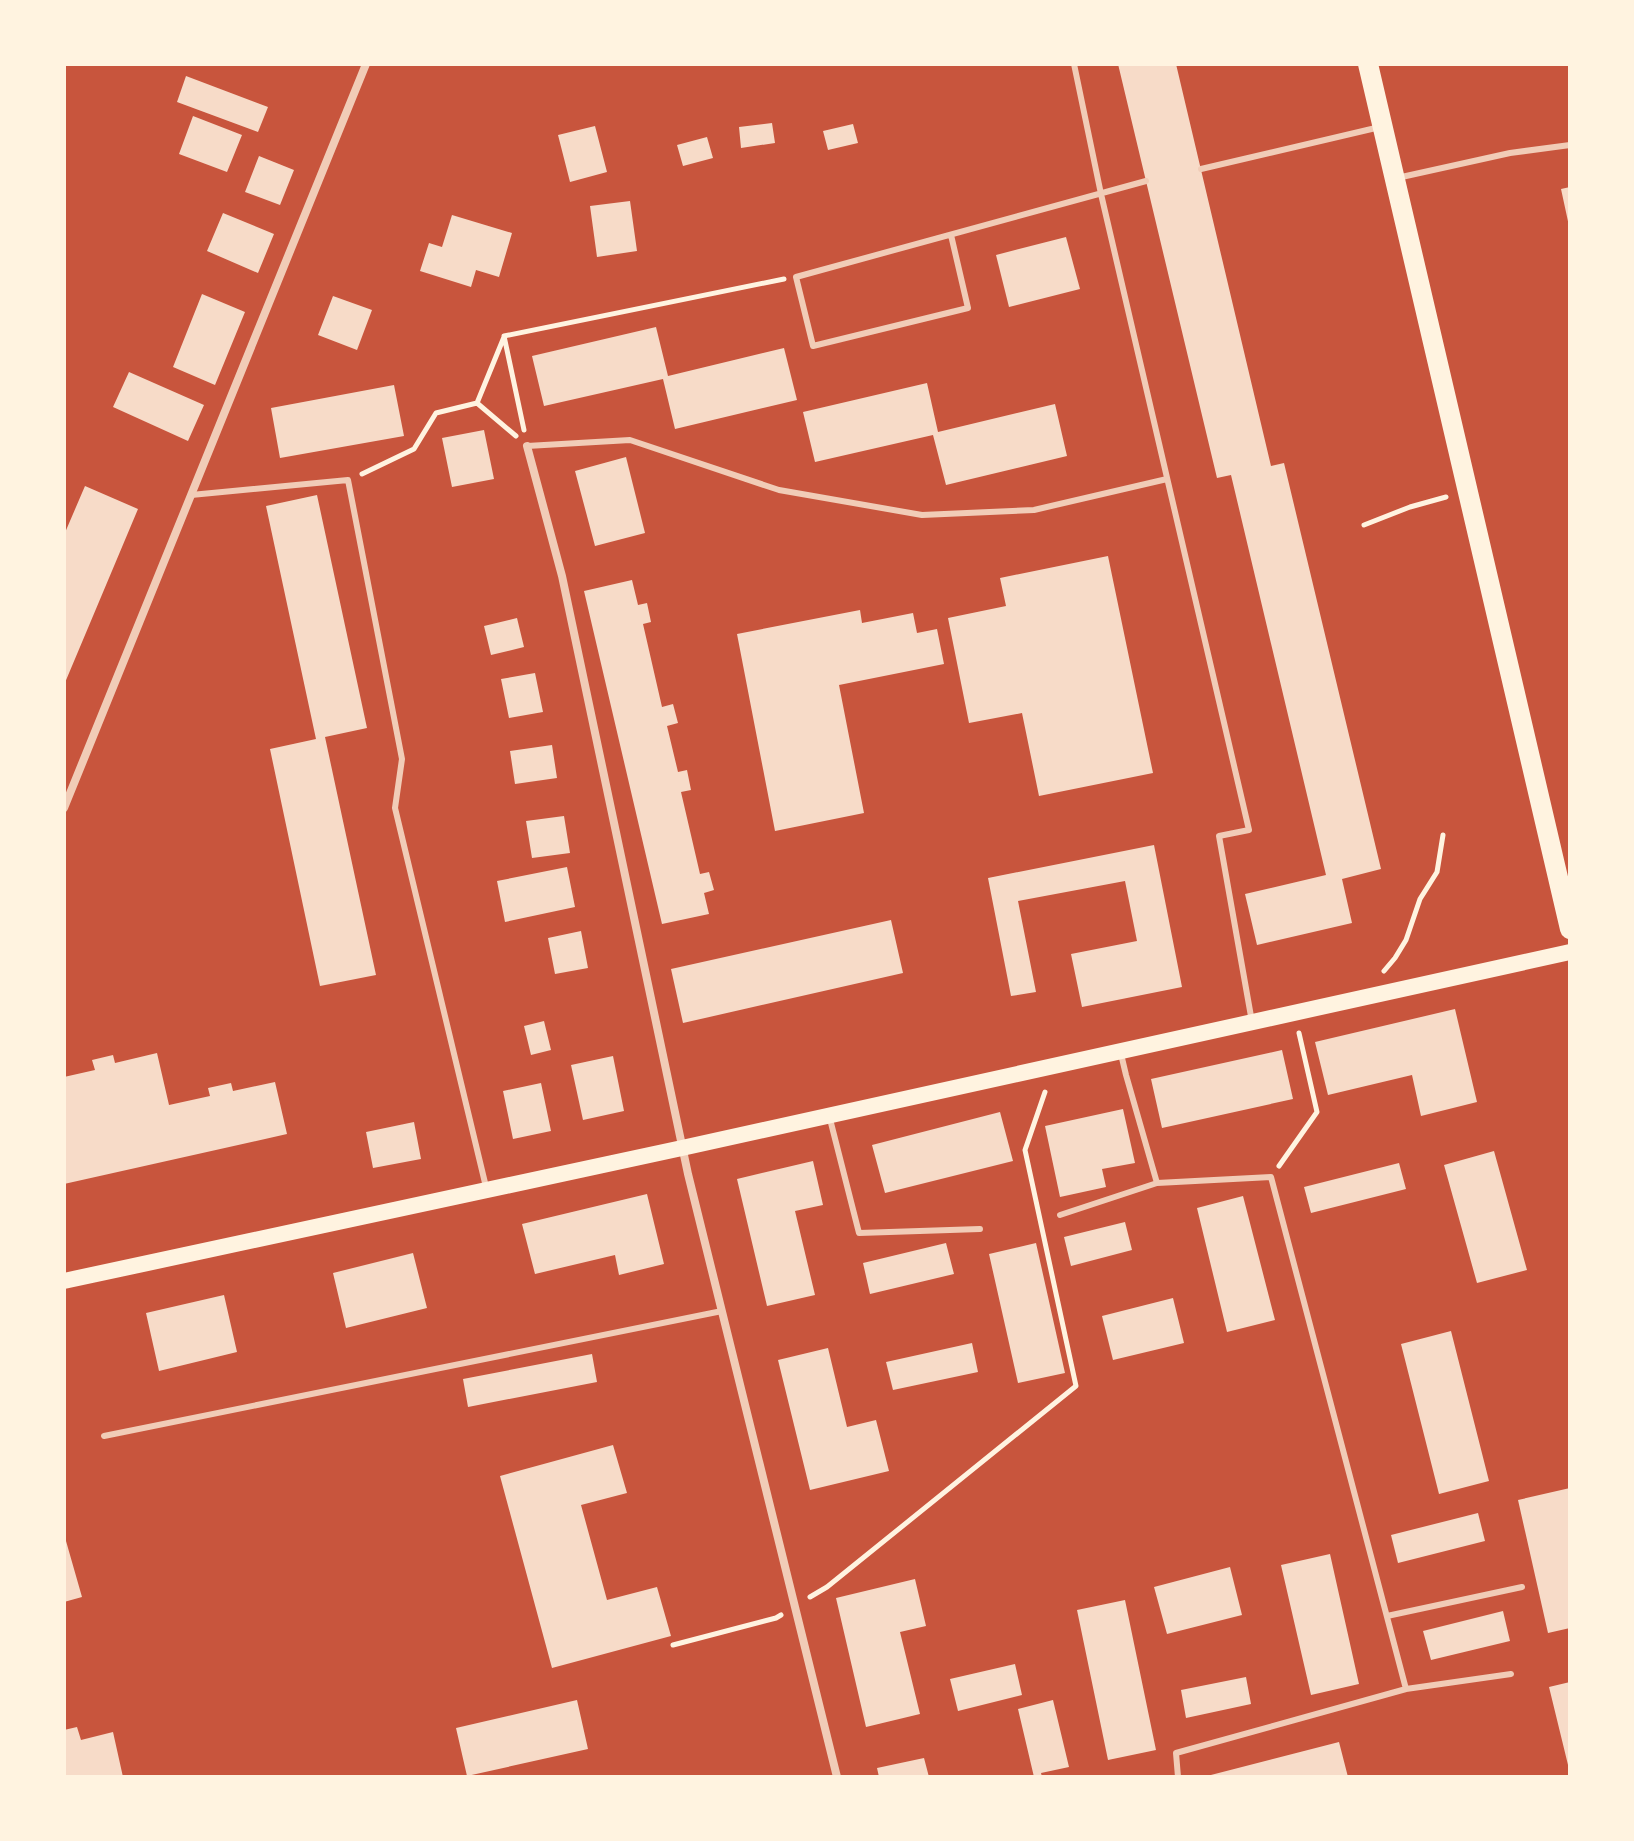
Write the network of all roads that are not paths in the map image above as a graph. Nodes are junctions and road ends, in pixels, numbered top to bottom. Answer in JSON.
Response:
{"nodes":[{"id":1,"x":366,"y":64,"type":"edge"},
{"id":2,"x":1074,"y":64,"type":"edge"},
{"id":3,"x":1368,"y":64,"type":"edge"},
{"id":4,"x":1382,"y":126,"type":"junction"},
{"id":5,"x":1570,"y":145,"type":"edge"},
{"id":6,"x":1201,"y":169,"type":"dead end"},
{"id":7,"x":1394,"y":179,"type":"junction"},
{"id":8,"x":1146,"y":181,"type":"dead end"},
{"id":9,"x":1101,"y":194,"type":"junction"},
{"id":10,"x":951,"y":235,"type":"junction"},
{"id":11,"x":527,"y":446,"type":"joint"},
{"id":12,"x":1167,"y":479,"type":"junction"},
{"id":13,"x":191,"y":495,"type":"junction"},
{"id":14,"x":64,"y":808,"type":"edge"},
{"id":15,"x":1570,"y":929,"type":"edge"},
{"id":16,"x":1570,"y":952,"type":"edge"},
{"id":17,"x":1252,"y":1022,"type":"junction"},
{"id":18,"x":1121,"y":1051,"type":"junction"},
{"id":19,"x":829,"y":1115,"type":"junction"},
{"id":20,"x":682,"y":1148,"type":"junction"},
{"id":21,"x":1157,"y":1183,"type":"junction"},
{"id":22,"x":487,"y":1191,"type":"junction"},
{"id":23,"x":1060,"y":1215,"type":"dead end"},
{"id":24,"x":980,"y":1229,"type":"dead end"},
{"id":25,"x":64,"y":1281,"type":"edge"},
{"id":26,"x":722,"y":1311,"type":"junction"},
{"id":27,"x":104,"y":1436,"type":"dead end"},
{"id":28,"x":1522,"y":1587,"type":"dead end"},
{"id":29,"x":1387,"y":1616,"type":"junction"},
{"id":30,"x":1511,"y":1674,"type":"dead end"},
{"id":31,"x":1406,"y":1689,"type":"junction"},
{"id":32,"x":837,"y":1777,"type":"edge"},
{"id":33,"x":1178,"y":1777,"type":"edge"}],
"edges":[{"from":1,"to":13,"type":"street"},
{"from":2,"to":9,"type":"lane"},
{"from":3,"to":4,"type":"main road"},
{"from":4,"to":6,"type":"lane"},
{"from":4,"to":7,"type":"main road"},
{"from":5,"to":7,"type":"lane"},
{"from":7,"to":15,"type":"main road"},
{"from":8,"to":9,"type":"lane"},
{"from":9,"to":10,"type":"lane"},
{"from":9,"to":12,"type":"lane"},
{"from":10,"to":10,"type":"lane"},
{"from":11,"to":12,"type":"lane"},
{"from":11,"to":20,"type":"street"},
{"from":12,"to":17,"type":"lane"},
{"from":13,"to":14,"type":"street"},
{"from":13,"to":22,"type":"lane"},
{"from":16,"to":17,"type":"main road"},
{"from":17,"to":18,"type":"main road"},
{"from":18,"to":19,"type":"main road"},
{"from":18,"to":21,"type":"lane"},
{"from":19,"to":20,"type":"main road"},
{"from":19,"to":24,"type":"lane"},
{"from":20,"to":22,"type":"main road"},
{"from":20,"to":26,"type":"street"},
{"from":21,"to":23,"type":"lane"},
{"from":21,"to":29,"type":"lane"},
{"from":22,"to":25,"type":"main road"},
{"from":26,"to":27,"type":"lane"},
{"from":26,"to":32,"type":"street"},
{"from":28,"to":29,"type":"lane"},
{"from":29,"to":31,"type":"lane"},
{"from":30,"to":31,"type":"lane"},
{"from":31,"to":33,"type":"lane"}]}
